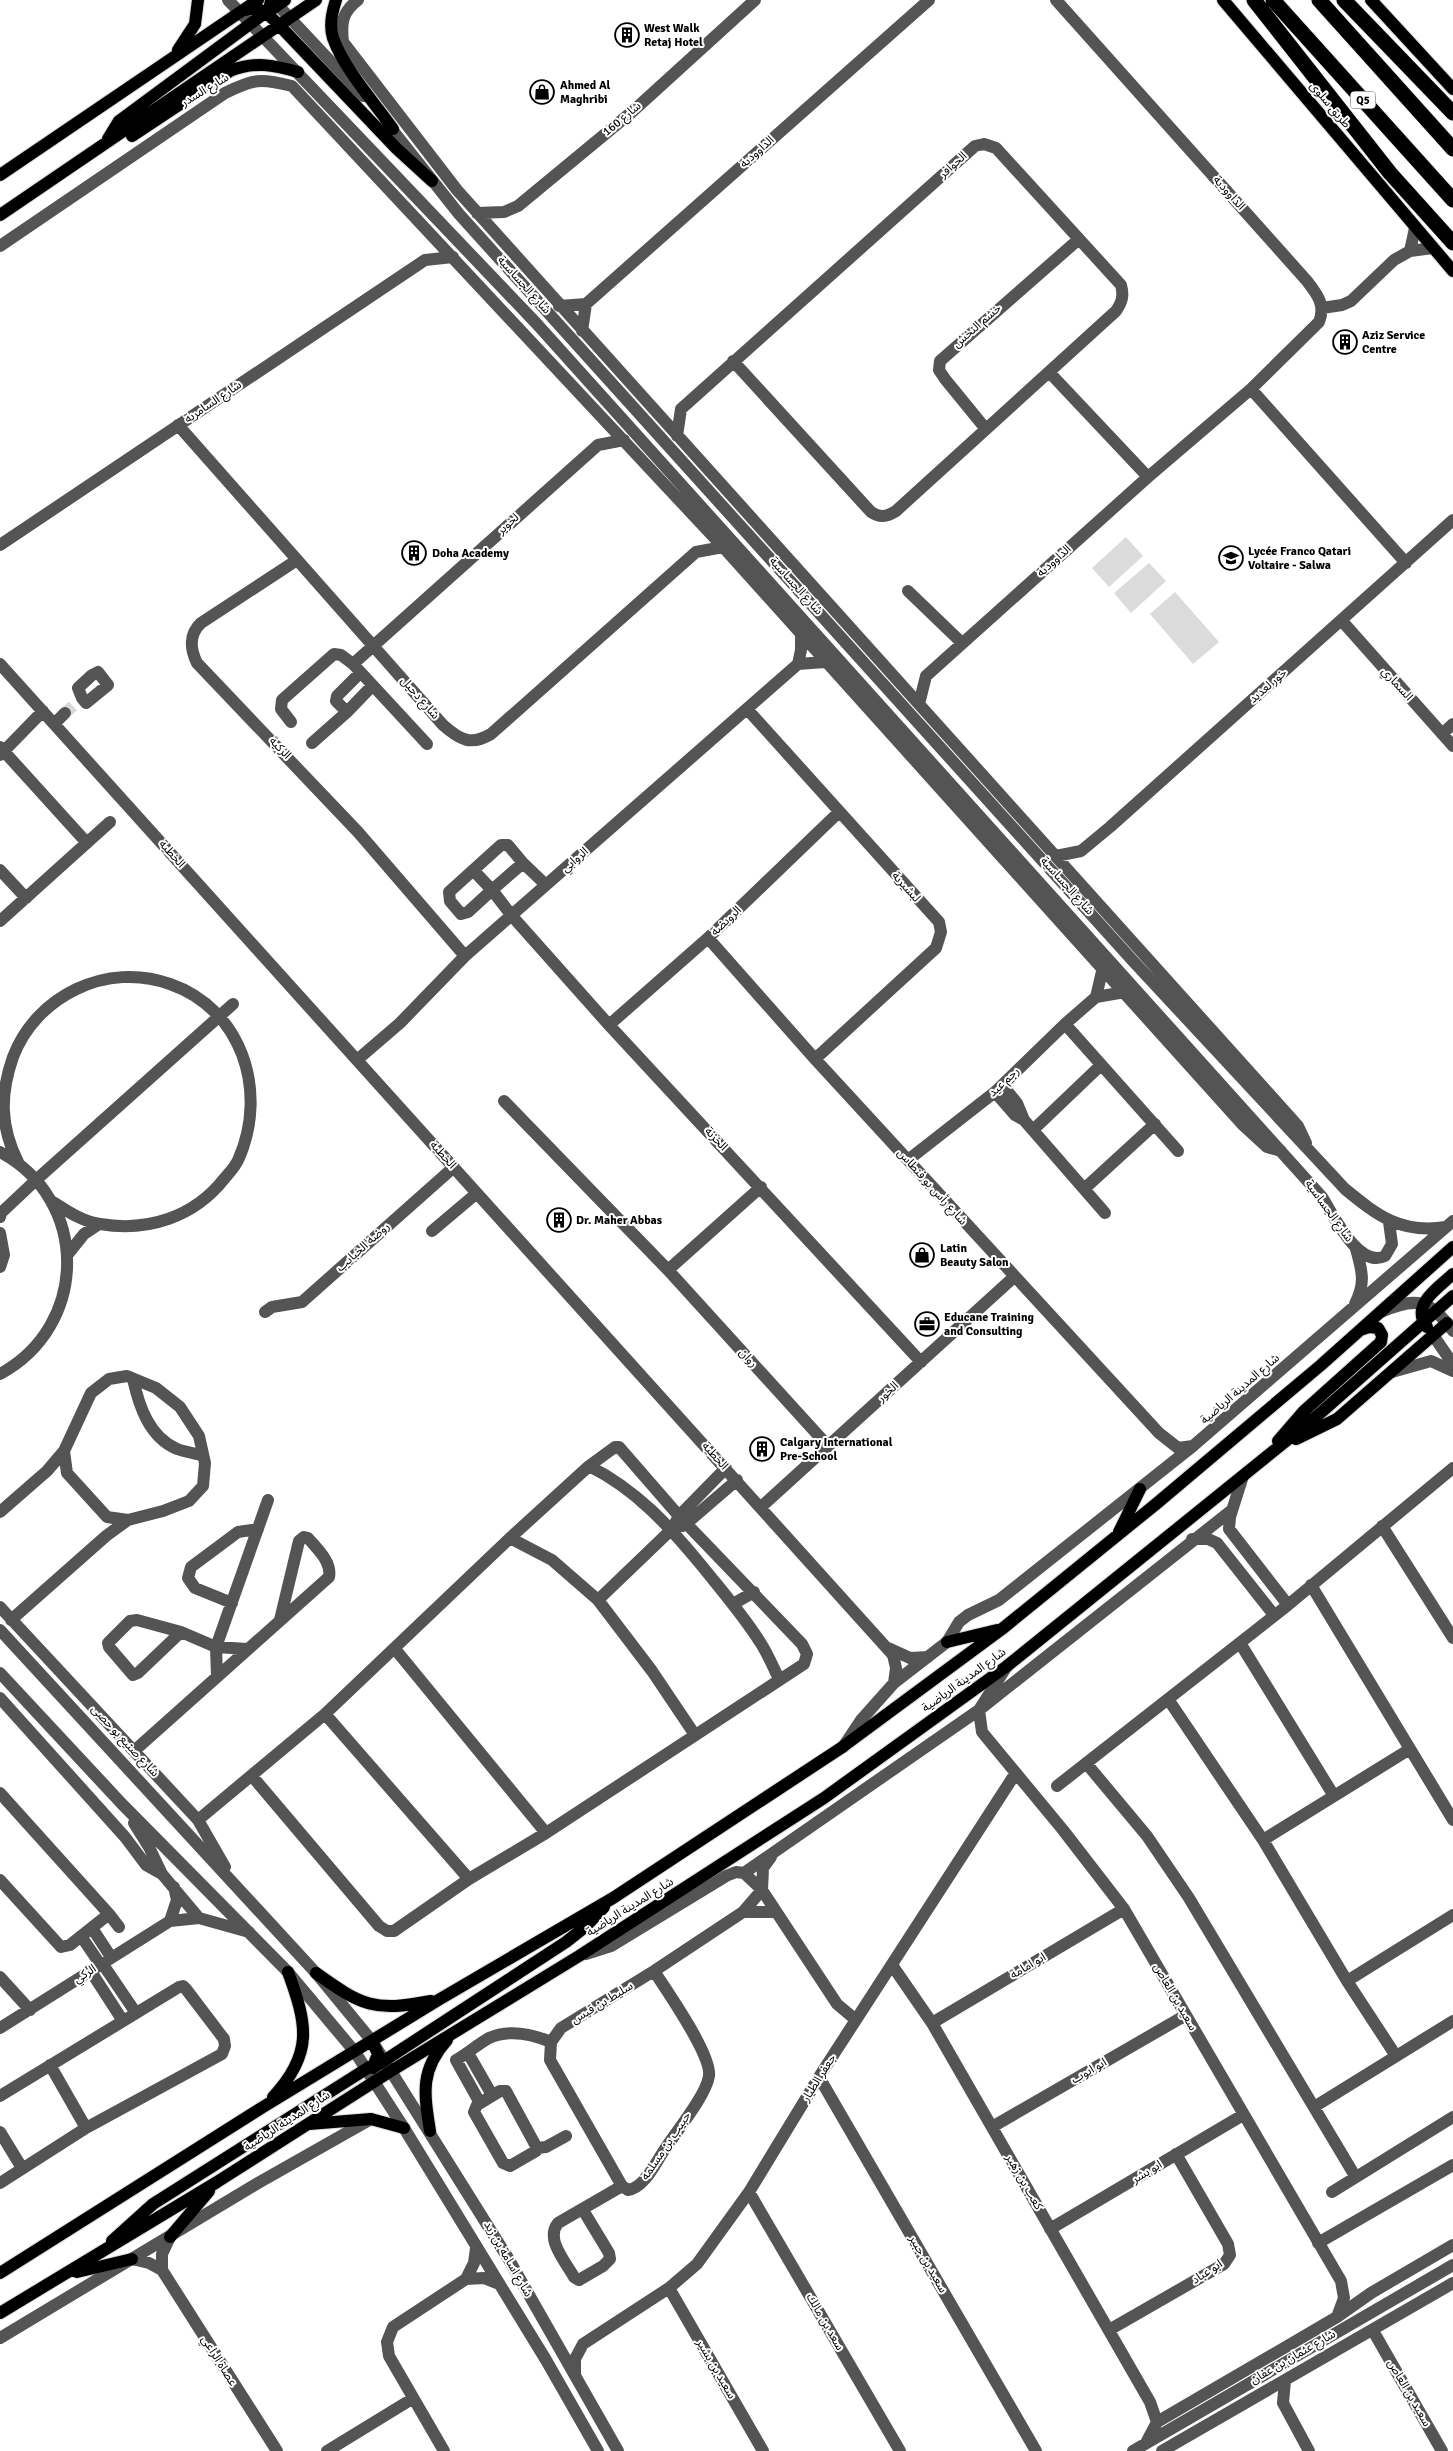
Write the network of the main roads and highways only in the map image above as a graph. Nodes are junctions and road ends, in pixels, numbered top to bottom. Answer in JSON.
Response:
{"nodes":[{"id":1,"x":198,"y":0,"type":"edge"},
{"id":2,"x":256,"y":0,"type":"edge"},
{"id":3,"x":316,"y":0,"type":"edge"},
{"id":4,"x":336,"y":0,"type":"edge"},
{"id":5,"x":1223,"y":0,"type":"edge"},
{"id":6,"x":1254,"y":0,"type":"edge"},
{"id":7,"x":1273,"y":0,"type":"edge"},
{"id":8,"x":1319,"y":0,"type":"edge"},
{"id":9,"x":1344,"y":0,"type":"edge"},
{"id":10,"x":1371,"y":0,"type":"edge"},
{"id":11,"x":272,"y":7,"type":"edge"},
{"id":12,"x":240,"y":12,"type":"junction"},
{"id":13,"x":290,"y":16,"type":"junction"},
{"id":14,"x":278,"y":24,"type":"junction"},
{"id":15,"x":263,"y":35,"type":"junction"},
{"id":16,"x":174,"y":56,"type":"junction"},
{"id":17,"x":298,"y":72,"type":"road end"},
{"id":18,"x":1453,"y":89,"type":"edge"},
{"id":19,"x":1453,"y":113,"type":"edge"},
{"id":20,"x":393,"y":129,"type":"road end"},
{"id":21,"x":104,"y":146,"type":"junction"},
{"id":22,"x":1453,"y":149,"type":"edge"},
{"id":23,"x":0,"y":174,"type":"edge"},
{"id":24,"x":436,"y":185,"type":"road end"},
{"id":25,"x":1453,"y":200,"type":"edge"},
{"id":26,"x":0,"y":215,"type":"edge"},
{"id":27,"x":1453,"y":243,"type":"edge"},
{"id":28,"x":1453,"y":271,"type":"edge"},
{"id":29,"x":1453,"y":1247,"type":"edge"},
{"id":30,"x":1453,"y":1274,"type":"edge"},
{"id":31,"x":1453,"y":1296,"type":"edge"},
{"id":32,"x":1424,"y":1323,"type":"junction"},
{"id":33,"x":1451,"y":1324,"type":"edge"},
{"id":34,"x":1358,"y":1330,"type":"junction"},
{"id":35,"x":1433,"y":1335,"type":"junction"},
{"id":36,"x":1282,"y":1444,"type":"junction"},
{"id":37,"x":1262,"y":1461,"type":"junction"},
{"id":38,"x":1140,"y":1489,"type":"road end"},
{"id":39,"x":1118,"y":1536,"type":"junction"},
{"id":40,"x":1002,"y":1629,"type":"junction"},
{"id":41,"x":947,"y":1642,"type":"road end"},
{"id":42,"x":613,"y":1898,"type":"junction"},
{"id":43,"x":288,"y":1972,"type":"road end"},
{"id":44,"x":316,"y":1973,"type":"road end"},
{"id":45,"x":440,"y":1999,"type":"junction"},
{"id":46,"x":455,"y":2031,"type":"junction"},
{"id":47,"x":372,"y":2041,"type":"junction"},
{"id":48,"x":387,"y":2066,"type":"junction"},
{"id":49,"x":263,"y":2107,"type":"junction"},
{"id":50,"x":307,"y":2125,"type":"junction"},
{"id":51,"x":404,"y":2128,"type":"road end"},
{"id":52,"x":430,"y":2131,"type":"road end"},
{"id":53,"x":217,"y":2182,"type":"junction"},
{"id":54,"x":170,"y":2237,"type":"road end"},
{"id":55,"x":98,"y":2256,"type":"junction"},
{"id":56,"x":132,"y":2259,"type":"road end"},
{"id":57,"x":0,"y":2272,"type":"edge"},
{"id":58,"x":62,"y":2276,"type":"junction"},
{"id":59,"x":0,"y":2313,"type":"edge"}],
"edges":[{"from":1,"to":16,"type":"main road"},
{"from":2,"to":11,"type":"main road"},
{"from":2,"to":12,"type":"main road"},
{"from":3,"to":13,"type":"main road","name":"شارع السدر"},
{"from":4,"to":20,"type":"main road"},
{"from":5,"to":28,"type":"main road","name":"طريق سلوى"},
{"from":6,"to":27,"type":"highway"},
{"from":7,"to":25,"type":"highway","number":"Q5"},
{"from":8,"to":22,"type":"highway"},
{"from":9,"to":19,"type":"highway"},
{"from":10,"to":18,"type":"main road"},
{"from":11,"to":12,"type":"main road"},
{"from":11,"to":13,"type":"main road"},
{"from":11,"to":14,"type":"main road"},
{"from":11,"to":15,"type":"main road"},
{"from":11,"to":21,"type":"main road"},
{"from":12,"to":16,"type":"main road"},
{"from":13,"to":14,"type":"main road","name":"شارع السدر"},
{"from":14,"to":15,"type":"main road","name":"شارع السدر"},
{"from":14,"to":24,"type":"main road"},
{"from":15,"to":21,"type":"main road","name":"شارع السدر"},
{"from":16,"to":23,"type":"main road"},
{"from":17,"to":21,"type":"main road"},
{"from":21,"to":26,"type":"main road","name":"شارع السدر"},
{"from":29,"to":34,"type":"main road","name":"شارع المدينة الرياضية"},
{"from":30,"to":32,"type":"main road"},
{"from":31,"to":32,"type":"main road","name":"شارع المدينة الرياضية"},
{"from":32,"to":35,"type":"main road"},
{"from":32,"to":36,"type":"main road","name":"شارع المدينة الرياضية"},
{"from":33,"to":35,"type":"main road"},
{"from":34,"to":37,"type":"main road"},
{"from":34,"to":39,"type":"main road","name":"شارع المدينة الرياضية"},
{"from":35,"to":36,"type":"main road"},
{"from":36,"to":37,"type":"main road","name":"شارع المدينة الرياضية"},
{"from":37,"to":46,"type":"main road","name":"شارع المدينة الرياضية"},
{"from":38,"to":39,"type":"main road"},
{"from":39,"to":40,"type":"main road","name":"شارع المدينة الرياضية"},
{"from":40,"to":41,"type":"main road"},
{"from":40,"to":42,"type":"main road","name":"شارع المدينة الرياضية"},
{"from":42,"to":45,"type":"main road","name":"شارع المدينة الرياضية"},
{"from":42,"to":48,"type":"main road"},
{"from":43,"to":49,"type":"main road"},
{"from":44,"to":45,"type":"main road"},
{"from":45,"to":47,"type":"main road","name":"شارع المدينة الرياضية"},
{"from":46,"to":48,"type":"main road","name":"شارع المدينة الرياضية"},
{"from":46,"to":52,"type":"main road"},
{"from":47,"to":49,"type":"main road","name":"شارع المدينة الرياضية"},
{"from":47,"to":55,"type":"main road"},
{"from":48,"to":50,"type":"main road","name":"شارع المدينة الرياضية"},
{"from":49,"to":57,"type":"main road","name":"شارع المدينة الرياضية"},
{"from":50,"to":51,"type":"main road"},
{"from":50,"to":53,"type":"main road","name":"شارع المدينة الرياضية"},
{"from":53,"to":54,"type":"main road"},
{"from":53,"to":55,"type":"main road","name":"شارع المدينة الرياضية"},
{"from":55,"to":58,"type":"main road","name":"شارع المدينة الرياضية"},
{"from":56,"to":58,"type":"main road"},
{"from":58,"to":59,"type":"main road","name":"شارع المدينة الرياضية"}]}
